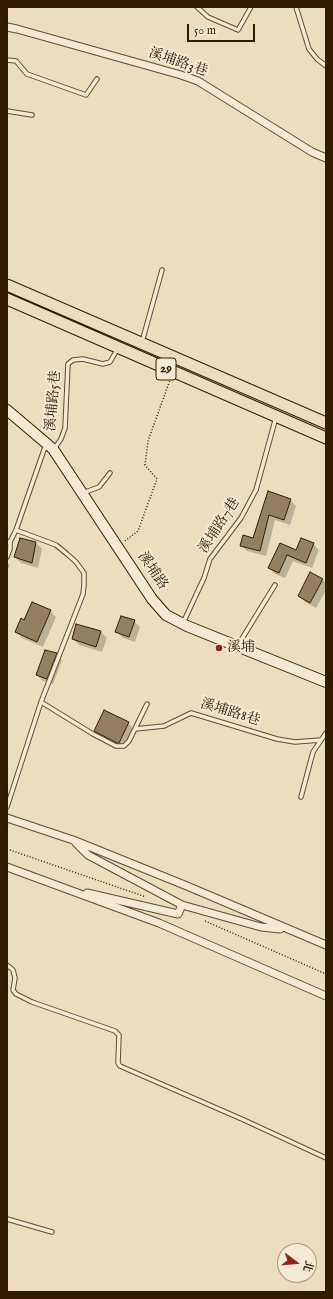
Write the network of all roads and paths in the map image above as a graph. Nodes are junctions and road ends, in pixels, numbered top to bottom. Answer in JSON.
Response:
{"nodes":[{"id":1,"x":251,"y":7,"type":"edge"},
{"id":2,"x":296,"y":7,"type":"edge"},
{"id":3,"x":200,"y":8,"type":"edge"},
{"id":4,"x":7,"y":27,"type":"edge"},
{"id":5,"x":7,"y":60,"type":"edge"},
{"id":6,"x":326,"y":66,"type":"edge"},
{"id":7,"x":97,"y":79,"type":"dead end"},
{"id":8,"x":7,"y":111,"type":"edge"},
{"id":9,"x":32,"y":115,"type":"dead end"},
{"id":10,"x":326,"y":158,"type":"edge"},
{"id":11,"x":162,"y":270,"type":"dead end"},
{"id":12,"x":7,"y":285,"type":"edge"},
{"id":13,"x":7,"y":298,"type":"edge"},
{"id":14,"x":142,"y":343,"type":"junction"},
{"id":15,"x":118,"y":347,"type":"junction"},
{"id":16,"x":173,"y":372,"type":"junction"},
{"id":17,"x":7,"y":410,"type":"edge"},
{"id":18,"x":276,"y":416,"type":"junction"},
{"id":19,"x":326,"y":423,"type":"edge"},
{"id":20,"x":326,"y":438,"type":"edge"},
{"id":21,"x":50,"y":446,"type":"junction"},
{"id":22,"x":110,"y":473,"type":"dead end"},
{"id":23,"x":82,"y":494,"type":"junction"},
{"id":24,"x":16,"y":530,"type":"junction"},
{"id":25,"x":8,"y":542,"type":"edge"},
{"id":26,"x":117,"y":546,"type":"junction"},
{"id":27,"x":7,"y":557,"type":"edge"},
{"id":28,"x":275,"y":585,"type":"dead end"},
{"id":29,"x":183,"y":624,"type":"junction"},
{"id":30,"x":237,"y":647,"type":"junction"},
{"id":31,"x":326,"y":682,"type":"edge"},
{"id":32,"x":41,"y":702,"type":"junction"},
{"id":33,"x":147,"y":704,"type":"dead end"},
{"id":34,"x":135,"y":729,"type":"junction"},
{"id":35,"x":326,"y":733,"type":"edge"},
{"id":36,"x":321,"y":740,"type":"junction"},
{"id":37,"x":301,"y":797,"type":"dead end"},
{"id":38,"x":7,"y":807,"type":"edge"},
{"id":39,"x":7,"y":818,"type":"edge"},
{"id":40,"x":73,"y":840,"type":"junction"},
{"id":41,"x":7,"y":867,"type":"edge"},
{"id":42,"x":71,"y":890,"type":"junction"},
{"id":43,"x":182,"y":905,"type":"junction"},
{"id":44,"x":289,"y":930,"type":"junction"},
{"id":45,"x":326,"y":945,"type":"edge"},
{"id":46,"x":7,"y":965,"type":"edge"},
{"id":47,"x":326,"y":996,"type":"edge"},
{"id":48,"x":326,"y":1158,"type":"edge"},
{"id":49,"x":7,"y":1219,"type":"edge"},
{"id":50,"x":52,"y":1232,"type":"dead end"}],
"edges":[{"from":1,"to":3,"type":"lane"},
{"from":2,"to":6,"type":"lane"},
{"from":4,"to":10,"type":"street","name":"溪埔路3巷"},
{"from":5,"to":7,"type":"lane"},
{"from":8,"to":9,"type":"lane"},
{"from":11,"to":14,"type":"lane"},
{"from":12,"to":14,"type":"main road","number":"29"},
{"from":13,"to":15,"type":"main road","number":"29"},
{"from":14,"to":19,"type":"main road","number":"29"},
{"from":15,"to":16,"type":"main road","number":"29"},
{"from":15,"to":21,"type":"lane","name":"溪埔路5巷"},
{"from":16,"to":18,"type":"main road","number":"29"},
{"from":16,"to":26,"type":"path"},
{"from":17,"to":21,"type":"street","name":"溪埔路"},
{"from":18,"to":20,"type":"main road","number":"29"},
{"from":18,"to":29,"type":"lane","name":"溪埔路7巷"},
{"from":21,"to":23,"type":"street","name":"溪埔路"},
{"from":21,"to":24,"type":"lane"},
{"from":22,"to":23,"type":"lane"},
{"from":23,"to":26,"type":"street","name":"溪埔路"},
{"from":24,"to":25,"type":"lane"},
{"from":24,"to":32,"type":"lane"},
{"from":25,"to":27,"type":"lane"},
{"from":26,"to":29,"type":"street","name":"溪埔路"},
{"from":28,"to":30,"type":"lane"},
{"from":29,"to":30,"type":"street","name":"溪埔路"},
{"from":30,"to":31,"type":"street","name":"溪埔路"},
{"from":32,"to":34,"type":"lane"},
{"from":32,"to":38,"type":"lane"},
{"from":33,"to":34,"type":"lane"},
{"from":34,"to":36,"type":"lane","name":"溪埔路8巷"},
{"from":35,"to":36,"type":"lane"},
{"from":36,"to":37,"type":"lane"},
{"from":39,"to":40,"type":"street"},
{"from":40,"to":43,"type":"street"},
{"from":40,"to":44,"type":"street"},
{"from":41,"to":42,"type":"street"},
{"from":42,"to":43,"type":"street"},
{"from":42,"to":47,"type":"street"},
{"from":43,"to":44,"type":"street"},
{"from":44,"to":45,"type":"street"},
{"from":46,"to":48,"type":"lane"},
{"from":49,"to":50,"type":"lane"}]}
